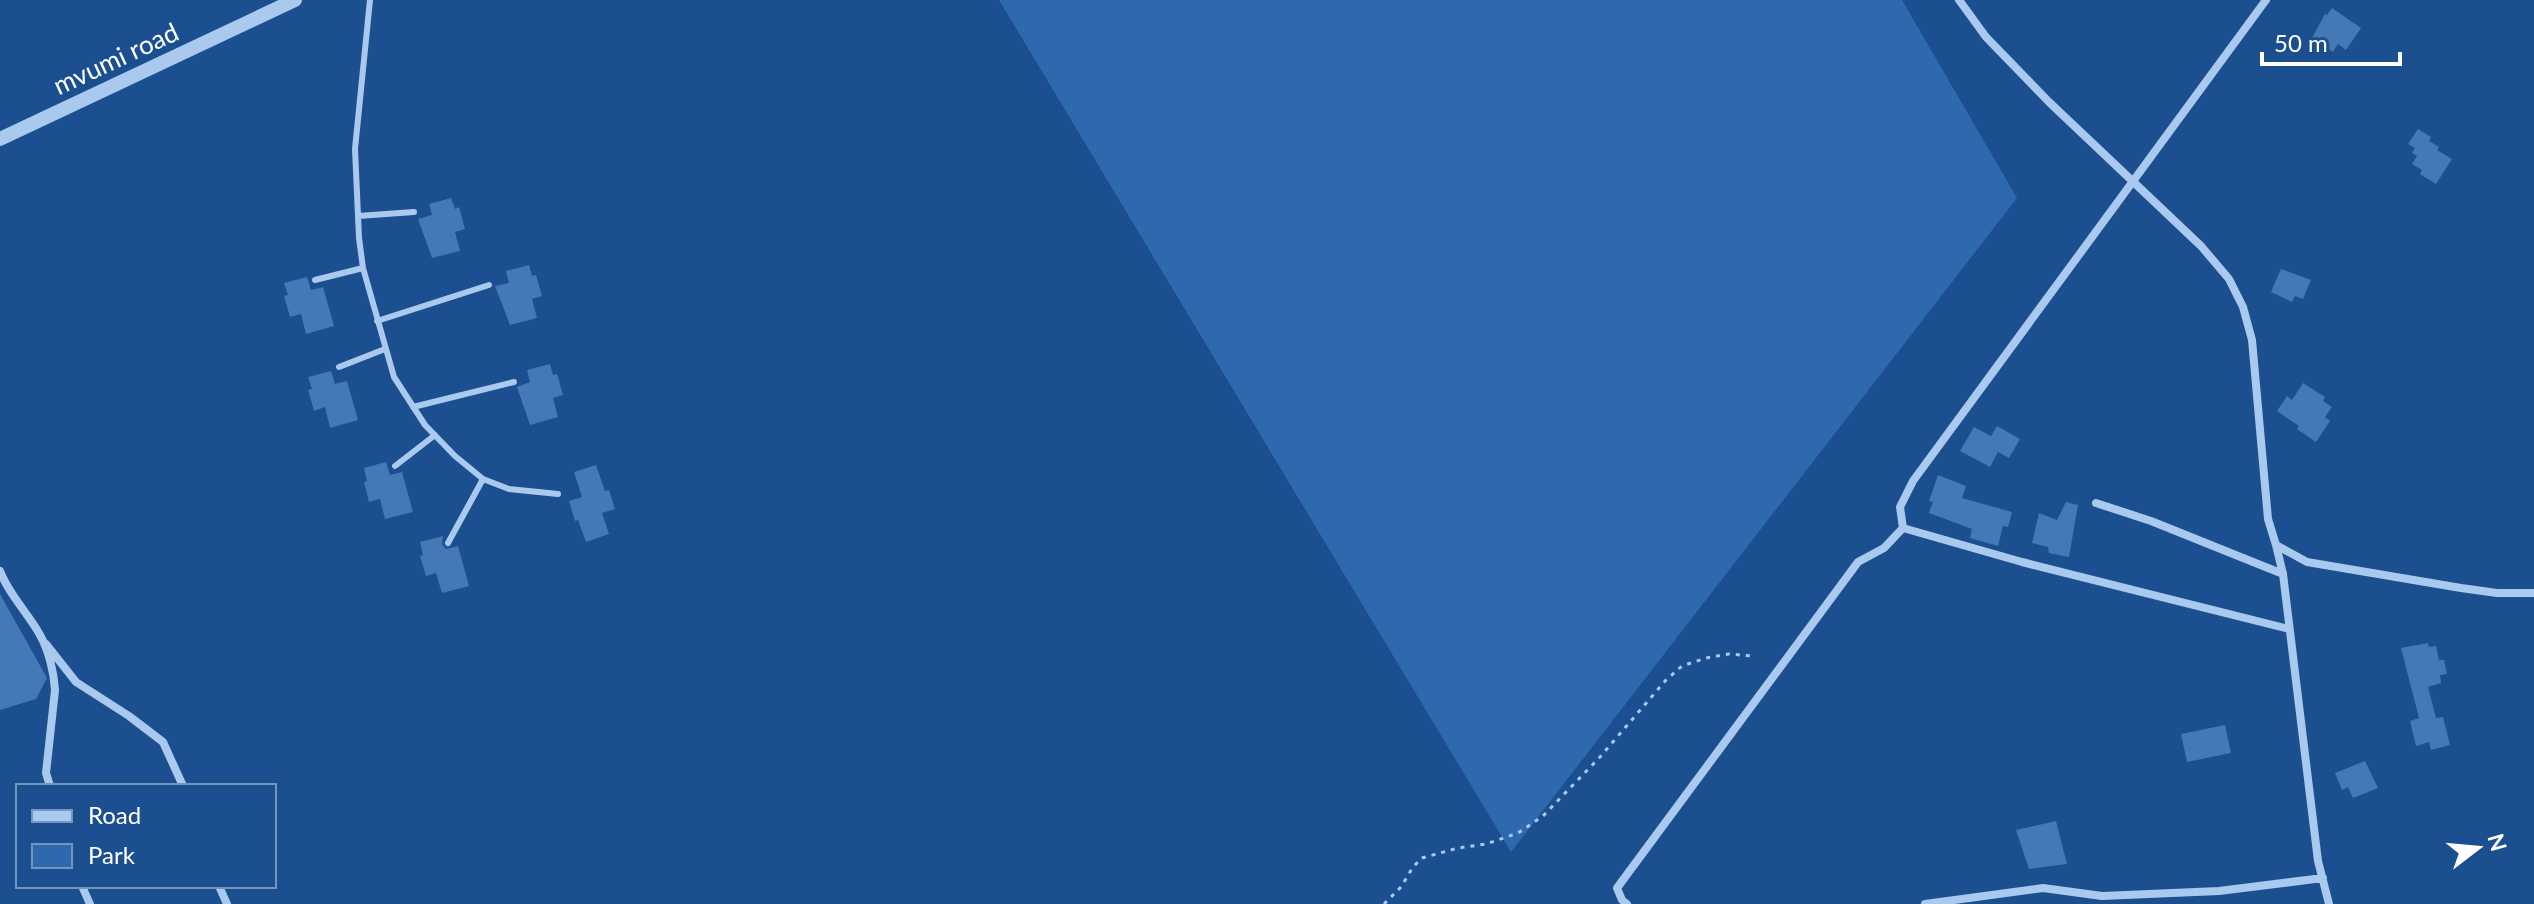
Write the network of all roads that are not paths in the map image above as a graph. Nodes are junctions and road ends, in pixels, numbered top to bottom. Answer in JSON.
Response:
{"nodes":[{"id":1,"x":295,"y":0,"type":"edge"},
{"id":2,"x":370,"y":0,"type":"edge"},
{"id":3,"x":1959,"y":0,"type":"edge"},
{"id":4,"x":2266,"y":0,"type":"edge"},
{"id":5,"x":0,"y":139,"type":"edge"},
{"id":6,"x":2134,"y":181,"type":"junction"},
{"id":7,"x":414,"y":212,"type":"dead end"},
{"id":8,"x":358,"y":216,"type":"junction"},
{"id":9,"x":363,"y":268,"type":"junction"},
{"id":10,"x":315,"y":280,"type":"dead end"},
{"id":11,"x":489,"y":285,"type":"dead end"},
{"id":12,"x":377,"y":321,"type":"junction"},
{"id":13,"x":385,"y":349,"type":"junction"},
{"id":14,"x":339,"y":367,"type":"dead end"},
{"id":15,"x":514,"y":382,"type":"dead end"},
{"id":16,"x":413,"y":407,"type":"junction"},
{"id":17,"x":435,"y":435,"type":"junction"},
{"id":18,"x":395,"y":466,"type":"dead end"},
{"id":19,"x":483,"y":479,"type":"junction"},
{"id":20,"x":558,"y":494,"type":"dead end"},
{"id":21,"x":2096,"y":503,"type":"dead end"},
{"id":22,"x":1903,"y":528,"type":"junction"},
{"id":23,"x":448,"y":543,"type":"dead end"},
{"id":24,"x":2276,"y":545,"type":"junction"},
{"id":25,"x":0,"y":571,"type":"edge"},
{"id":26,"x":2283,"y":574,"type":"junction"},
{"id":27,"x":2534,"y":593,"type":"edge"},
{"id":28,"x":2289,"y":629,"type":"junction"},
{"id":29,"x":41,"y":637,"type":"junction"},
{"id":30,"x":49,"y":784,"type":"edge"},
{"id":31,"x":182,"y":784,"type":"edge"},
{"id":32,"x":2323,"y":878,"type":"junction"},
{"id":33,"x":1627,"y":904,"type":"edge"},
{"id":34,"x":1925,"y":904,"type":"edge"},
{"id":35,"x":2329,"y":904,"type":"edge"}],
"edges":[{"from":1,"to":5,"type":"street","name":"mvumi road"},
{"from":2,"to":8,"type":"lane"},
{"from":3,"to":6,"type":"street"},
{"from":4,"to":6,"type":"street"},
{"from":6,"to":22,"type":"street"},
{"from":6,"to":24,"type":"street"},
{"from":7,"to":8,"type":"lane"},
{"from":8,"to":9,"type":"lane"},
{"from":9,"to":10,"type":"lane"},
{"from":9,"to":12,"type":"lane"},
{"from":11,"to":12,"type":"lane"},
{"from":12,"to":13,"type":"lane"},
{"from":13,"to":14,"type":"lane"},
{"from":13,"to":16,"type":"lane"},
{"from":15,"to":16,"type":"lane"},
{"from":16,"to":17,"type":"lane"},
{"from":17,"to":18,"type":"lane"},
{"from":17,"to":19,"type":"lane"},
{"from":19,"to":20,"type":"lane"},
{"from":19,"to":23,"type":"lane"},
{"from":21,"to":26,"type":"street"},
{"from":22,"to":28,"type":"street"},
{"from":22,"to":33,"type":"street"},
{"from":24,"to":26,"type":"street"},
{"from":24,"to":27,"type":"street"},
{"from":25,"to":29,"type":"street"},
{"from":26,"to":28,"type":"street"},
{"from":28,"to":32,"type":"street"},
{"from":29,"to":30,"type":"street"},
{"from":29,"to":31,"type":"street"},
{"from":32,"to":34,"type":"street"},
{"from":32,"to":35,"type":"street"}]}
